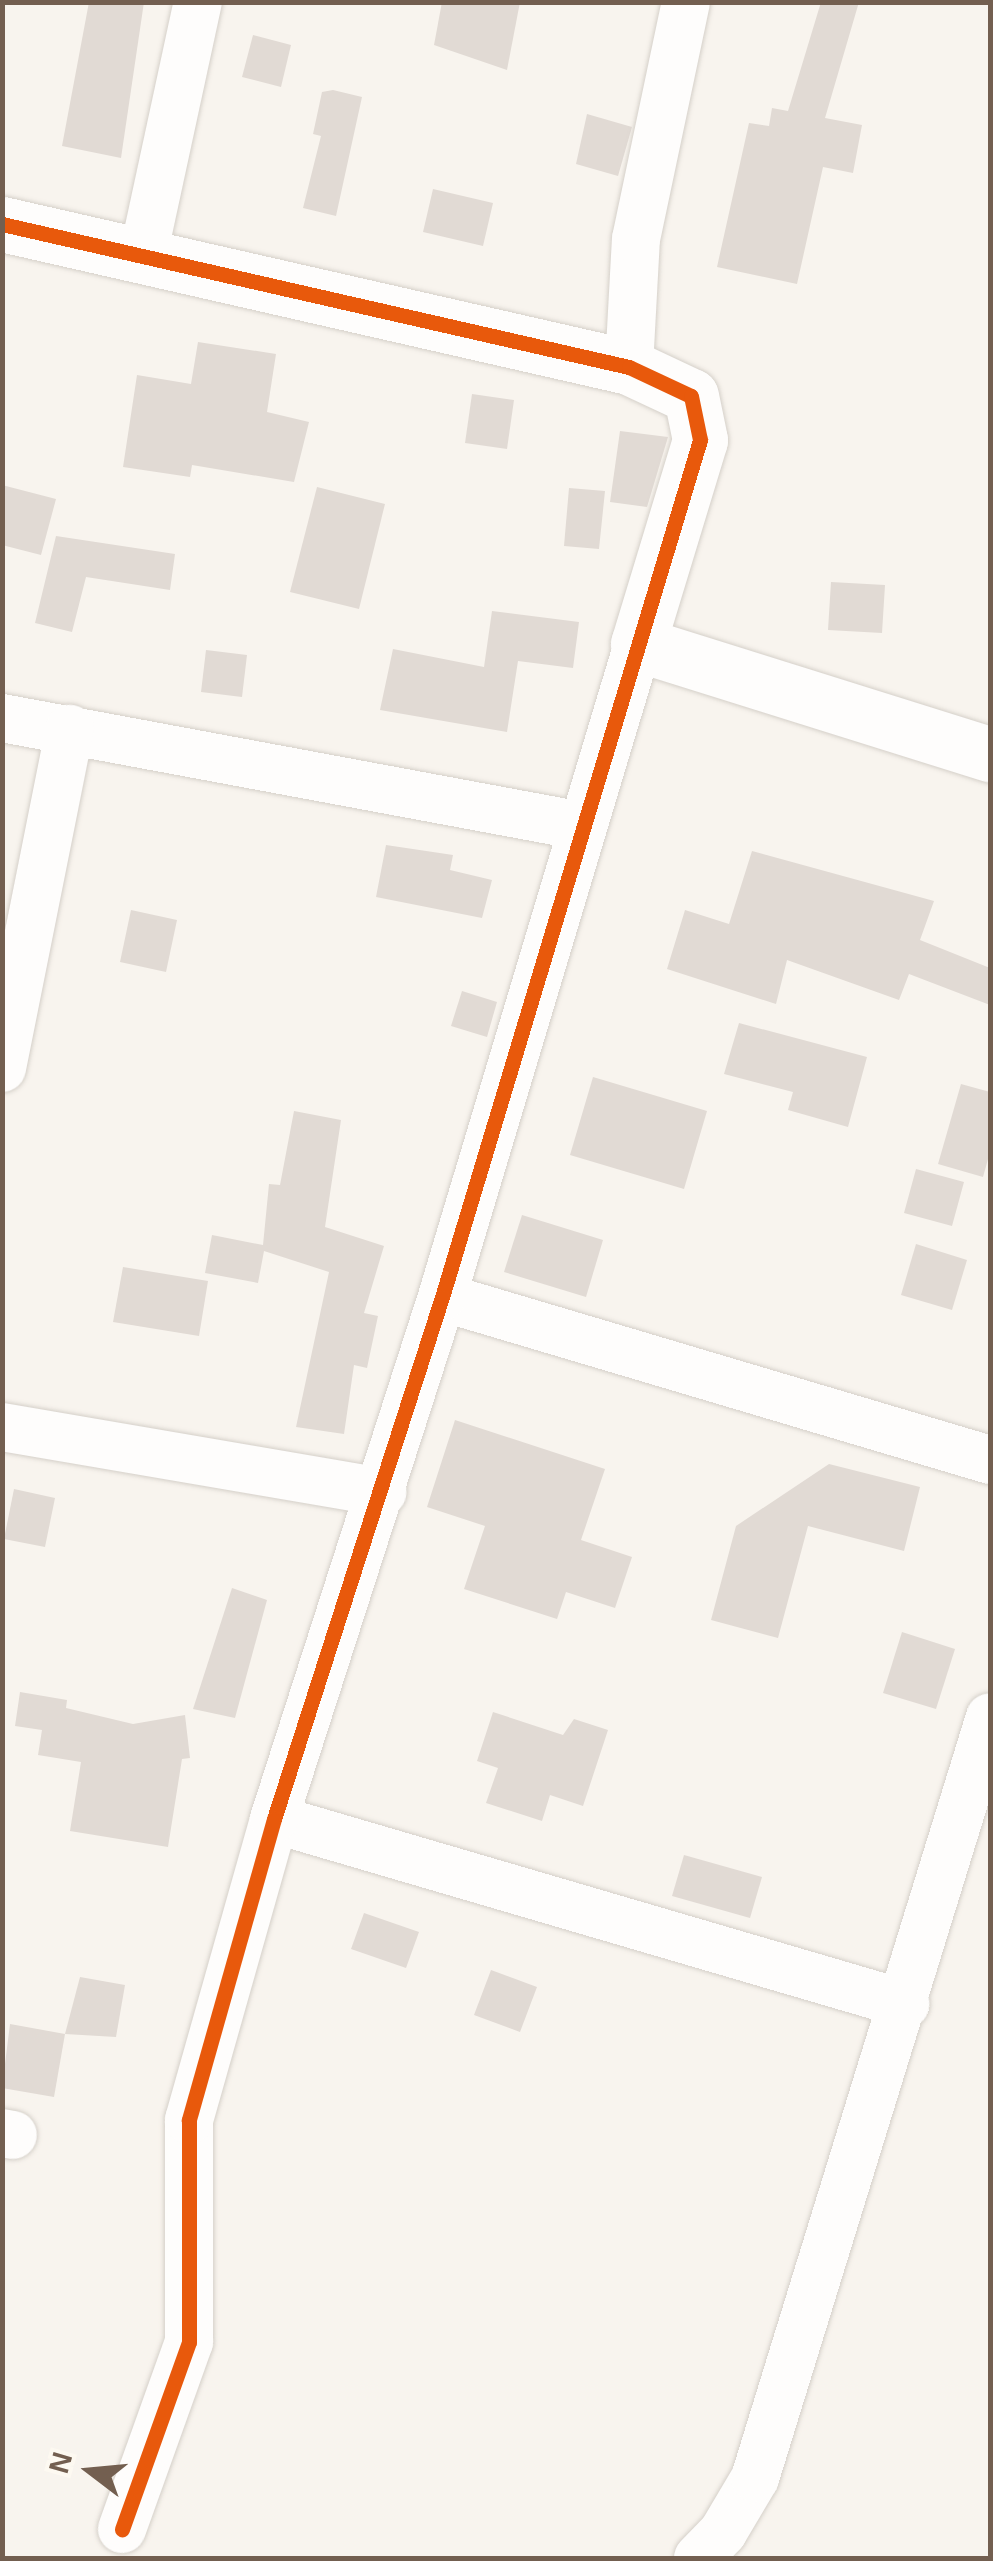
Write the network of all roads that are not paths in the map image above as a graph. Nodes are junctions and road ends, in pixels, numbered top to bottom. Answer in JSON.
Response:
{"nodes":[{"id":1,"x":198,"y":2,"type":"edge"},
{"id":2,"x":686,"y":2,"type":"edge"},
{"id":3,"x":2,"y":224,"type":"edge"},
{"id":4,"x":144,"y":252,"type":"junction"},
{"id":5,"x":629,"y":367,"type":"junction"},
{"id":6,"x":638,"y":644,"type":"junction"},
{"id":7,"x":2,"y":718,"type":"edge"},
{"id":8,"x":70,"y":730,"type":"junction"},
{"id":9,"x":990,"y":754,"type":"edge"},
{"id":10,"x":582,"y":826,"type":"junction"},
{"id":11,"x":2,"y":1068,"type":"edge"},
{"id":12,"x":442,"y":1297,"type":"junction"},
{"id":13,"x":2,"y":1428,"type":"edge"},
{"id":14,"x":990,"y":1460,"type":"edge"},
{"id":15,"x":382,"y":1492,"type":"junction"},
{"id":16,"x":990,"y":1717,"type":"edge"},
{"id":17,"x":274,"y":1819,"type":"junction"},
{"id":18,"x":904,"y":2004,"type":"junction"},
{"id":19,"x":122,"y":2529,"type":"dead end"},
{"id":20,"x":698,"y":2558,"type":"edge"}],
"edges":[{"from":1,"to":4,"type":"street"},
{"from":2,"to":5,"type":"street"},
{"from":3,"to":4,"type":"street"},
{"from":4,"to":5,"type":"street"},
{"from":5,"to":6,"type":"street"},
{"from":6,"to":9,"type":"street"},
{"from":6,"to":10,"type":"street"},
{"from":7,"to":8,"type":"street"},
{"from":8,"to":10,"type":"street"},
{"from":8,"to":11,"type":"street"},
{"from":10,"to":12,"type":"street"},
{"from":12,"to":14,"type":"street"},
{"from":12,"to":15,"type":"street"},
{"from":13,"to":15,"type":"street"},
{"from":15,"to":17,"type":"street"},
{"from":16,"to":18,"type":"street"},
{"from":17,"to":18,"type":"street"},
{"from":17,"to":19,"type":"street"},
{"from":18,"to":20,"type":"street"}]}
